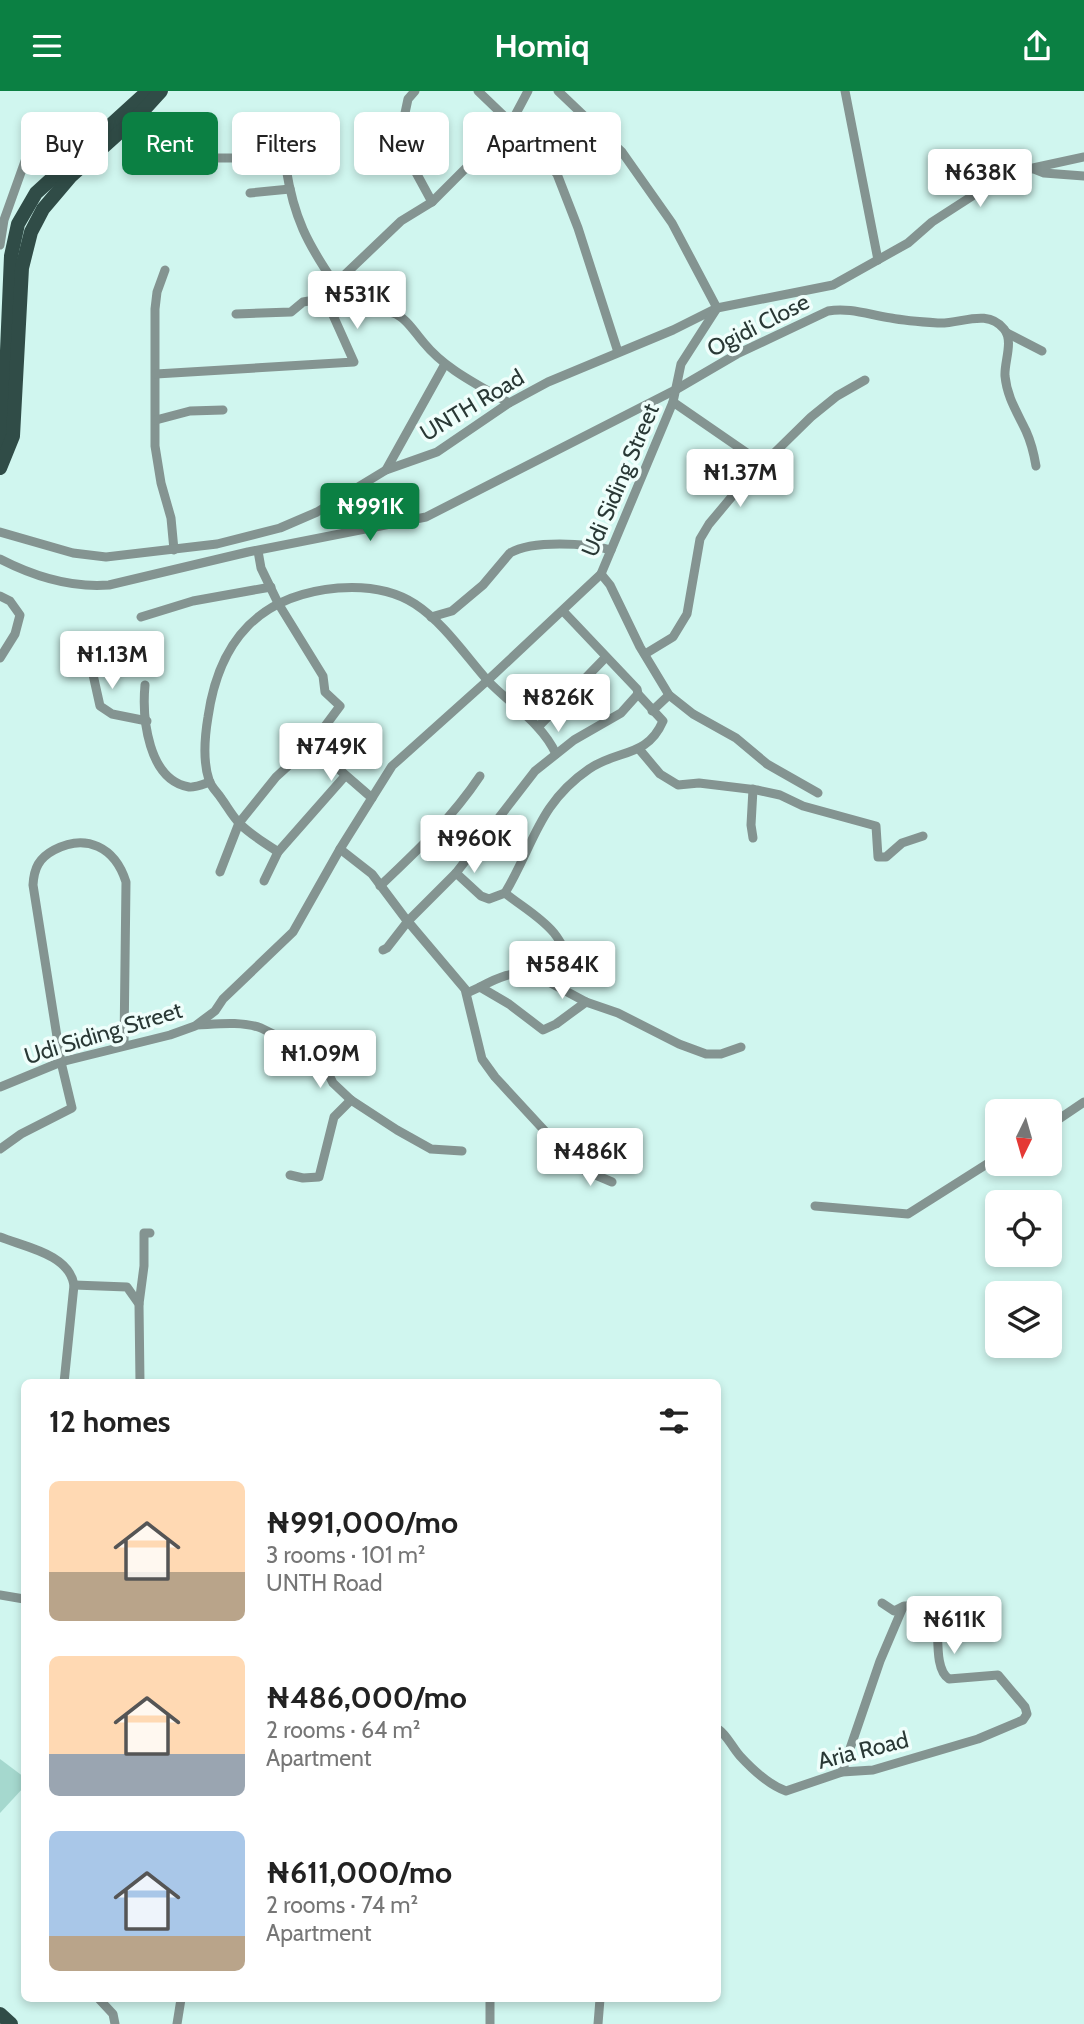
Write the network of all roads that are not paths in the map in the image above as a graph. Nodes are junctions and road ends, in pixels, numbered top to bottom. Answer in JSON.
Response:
{"nodes":[{"id":1,"x":148,"y":91,"type":"edge"},
{"id":2,"x":161,"y":91,"type":"edge"},
{"id":3,"x":415,"y":91,"type":"edge"},
{"id":4,"x":478,"y":91,"type":"edge"},
{"id":5,"x":528,"y":91,"type":"edge"},
{"id":6,"x":558,"y":91,"type":"edge"},
{"id":7,"x":845,"y":91,"type":"edge"},
{"id":8,"x":500,"y":112,"type":"edge"},
{"id":9,"x":517,"y":112,"type":"edge"},
{"id":10,"x":1084,"y":156,"type":"edge"},
{"id":11,"x":218,"y":158,"type":"edge"},
{"id":12,"x":1033,"y":168,"type":"junction"},
{"id":13,"x":463,"y":171,"type":"edge"},
{"id":14,"x":25,"y":175,"type":"edge"},
{"id":15,"x":557,"y":175,"type":"edge"},
{"id":16,"x":1084,"y":176,"type":"edge"},
{"id":17,"x":290,"y":189,"type":"junction"},
{"id":18,"x":250,"y":193,"type":"dead end"},
{"id":19,"x":432,"y":202,"type":"junction"},
{"id":20,"x":13,"y":223,"type":"edge"},
{"id":21,"x":0,"y":245,"type":"edge"},
{"id":22,"x":878,"y":260,"type":"junction"},
{"id":23,"x":165,"y":270,"type":"dead end"},
{"id":24,"x":335,"y":284,"type":"junction"},
{"id":25,"x":332,"y":297,"type":"junction"},
{"id":26,"x":717,"y":308,"type":"junction"},
{"id":27,"x":332,"y":313,"type":"junction"},
{"id":28,"x":236,"y":314,"type":"dead end"},
{"id":29,"x":1007,"y":333,"type":"junction"},
{"id":30,"x":1042,"y":351,"type":"dead end"},
{"id":31,"x":618,"y":352,"type":"junction"},
{"id":32,"x":445,"y":364,"type":"junction"},
{"id":33,"x":156,"y":374,"type":"junction"},
{"id":34,"x":865,"y":380,"type":"dead end"},
{"id":35,"x":677,"y":389,"type":"junction"},
{"id":36,"x":673,"y":402,"type":"junction"},
{"id":37,"x":509,"y":403,"type":"junction"},
{"id":38,"x":223,"y":410,"type":"dead end"},
{"id":39,"x":156,"y":420,"type":"junction"},
{"id":40,"x":0,"y":445,"type":"edge"},
{"id":41,"x":760,"y":463,"type":"junction"},
{"id":42,"x":1036,"y":466,"type":"dead end"},
{"id":43,"x":0,"y":468,"type":"edge"},
{"id":44,"x":386,"y":470,"type":"junction"},
{"id":45,"x":0,"y":532,"type":"edge"},
{"id":46,"x":174,"y":550,"type":"junction"},
{"id":47,"x":611,"y":550,"type":"junction"},
{"id":48,"x":258,"y":551,"type":"junction"},
{"id":49,"x":0,"y":559,"type":"edge"},
{"id":50,"x":601,"y":574,"type":"junction"},
{"id":51,"x":271,"y":587,"type":"junction"},
{"id":52,"x":0,"y":596,"type":"edge"},
{"id":53,"x":278,"y":603,"type":"junction"},
{"id":54,"x":563,"y":611,"type":"junction"},
{"id":55,"x":142,"y":617,"type":"dead end"},
{"id":56,"x":431,"y":618,"type":"junction"},
{"id":57,"x":94,"y":646,"type":"dead end"},
{"id":58,"x":645,"y":655,"type":"junction"},
{"id":59,"x":0,"y":657,"type":"edge"},
{"id":60,"x":606,"y":657,"type":"junction"},
{"id":61,"x":488,"y":680,"type":"junction"},
{"id":62,"x":145,"y":685,"type":"dead end"},
{"id":63,"x":638,"y":695,"type":"junction"},
{"id":64,"x":669,"y":695,"type":"junction"},
{"id":65,"x":652,"y":711,"type":"junction"},
{"id":66,"x":147,"y":721,"type":"junction"},
{"id":67,"x":538,"y":727,"type":"junction"},
{"id":68,"x":311,"y":744,"type":"junction"},
{"id":69,"x":639,"y":750,"type":"junction"},
{"id":70,"x":555,"y":754,"type":"junction"},
{"id":71,"x":345,"y":776,"type":"junction"},
{"id":72,"x":480,"y":776,"type":"dead end"},
{"id":73,"x":210,"y":782,"type":"junction"},
{"id":74,"x":753,"y":789,"type":"junction"},
{"id":75,"x":818,"y":793,"type":"dead end"},
{"id":76,"x":372,"y":798,"type":"junction"},
{"id":77,"x":239,"y":823,"type":"junction"},
{"id":78,"x":923,"y":836,"type":"dead end"},
{"id":79,"x":753,"y":838,"type":"dead end"},
{"id":80,"x":340,"y":849,"type":"junction"},
{"id":81,"x":278,"y":852,"type":"junction"},
{"id":82,"x":220,"y":872,"type":"dead end"},
{"id":83,"x":456,"y":873,"type":"junction"},
{"id":84,"x":264,"y":881,"type":"dead end"},
{"id":85,"x":380,"y":886,"type":"junction"},
{"id":86,"x":505,"y":893,"type":"junction"},
{"id":87,"x":408,"y":921,"type":"junction"},
{"id":88,"x":383,"y":950,"type":"dead end"},
{"id":89,"x":587,"y":978,"type":"dead end"},
{"id":90,"x":480,"y":987,"type":"junction"},
{"id":91,"x":467,"y":993,"type":"junction"},
{"id":92,"x":586,"y":1002,"type":"junction"},
{"id":93,"x":195,"y":1025,"type":"junction"},
{"id":94,"x":124,"y":1045,"type":"junction"},
{"id":95,"x":741,"y":1047,"type":"dead end"},
{"id":96,"x":61,"y":1062,"type":"junction"},
{"id":97,"x":0,"y":1087,"type":"edge"},
{"id":98,"x":351,"y":1100,"type":"junction"},
{"id":99,"x":1084,"y":1102,"type":"edge"},
{"id":100,"x":1062,"y":1117,"type":"edge"},
{"id":101,"x":0,"y":1149,"type":"edge"},
{"id":102,"x":462,"y":1151,"type":"dead end"},
{"id":103,"x":985,"y":1165,"type":"edge"},
{"id":104,"x":289,"y":1175,"type":"dead end"},
{"id":105,"x":612,"y":1182,"type":"dead end"},
{"id":106,"x":815,"y":1206,"type":"dead end"},
{"id":107,"x":150,"y":1233,"type":"dead end"},
{"id":108,"x":0,"y":1237,"type":"edge"},
{"id":109,"x":74,"y":1285,"type":"junction"},
{"id":110,"x":139,"y":1304,"type":"junction"},
{"id":111,"x":64,"y":1379,"type":"edge"},
{"id":112,"x":140,"y":1379,"type":"edge"},
{"id":113,"x":0,"y":1595,"type":"edge"},
{"id":114,"x":21,"y":1598,"type":"edge"},
{"id":115,"x":882,"y":1603,"type":"dead end"},
{"id":116,"x":904,"y":1606,"type":"junction"},
{"id":117,"x":721,"y":1731,"type":"edge"},
{"id":118,"x":842,"y":1772,"type":"junction"},
{"id":119,"x":102,"y":2002,"type":"edge"},
{"id":120,"x":181,"y":2002,"type":"edge"},
{"id":121,"x":490,"y":2002,"type":"edge"},
{"id":122,"x":600,"y":2002,"type":"edge"},
{"id":123,"x":0,"y":2014,"type":"edge"},
{"id":124,"x":11,"y":2024,"type":"edge"},
{"id":125,"x":115,"y":2024,"type":"edge"},
{"id":126,"x":177,"y":2024,"type":"edge"},
{"id":127,"x":490,"y":2024,"type":"edge"},
{"id":128,"x":598,"y":2024,"type":"edge"}],
"edges":[{"from":1,"to":20,"type":"main road"},
{"from":2,"to":20,"type":"main road"},
{"from":3,"to":19,"type":"street"},
{"from":4,"to":8,"type":"street"},
{"from":5,"to":9,"type":"street"},
{"from":6,"to":26,"type":"street"},
{"from":7,"to":22,"type":"street"},
{"from":10,"to":12,"type":"street","name":"UNTH Road"},
{"from":11,"to":17,"type":"street"},
{"from":12,"to":16,"type":"street"},
{"from":12,"to":22,"type":"street","name":"UNTH Road"},
{"from":13,"to":19,"type":"street"},
{"from":14,"to":20,"type":"street"},
{"from":15,"to":31,"type":"street"},
{"from":17,"to":18,"type":"street"},
{"from":17,"to":24,"type":"street"},
{"from":19,"to":24,"type":"street"},
{"from":20,"to":21,"type":"street"},
{"from":20,"to":40,"type":"main road"},
{"from":20,"to":43,"type":"main road"},
{"from":22,"to":26,"type":"street","name":"UNTH Road"},
{"from":23,"to":33,"type":"street"},
{"from":24,"to":25,"type":"street"},
{"from":25,"to":27,"type":"street"},
{"from":25,"to":28,"type":"street"},
{"from":26,"to":31,"type":"street","name":"UNTH Road"},
{"from":26,"to":35,"type":"street","name":"Udi Siding Street"},
{"from":27,"to":32,"type":"street"},
{"from":27,"to":33,"type":"street"},
{"from":29,"to":30,"type":"street","name":"Ogidi Close"},
{"from":29,"to":35,"type":"street","name":"Ogidi Close"},
{"from":29,"to":42,"type":"street"},
{"from":31,"to":37,"type":"street","name":"UNTH Road"},
{"from":32,"to":37,"type":"street"},
{"from":32,"to":44,"type":"street"},
{"from":33,"to":39,"type":"street"},
{"from":34,"to":41,"type":"street"},
{"from":35,"to":36,"type":"street","name":"Udi Siding Street"},
{"from":35,"to":48,"type":"street","name":"Ogidi Close"},
{"from":36,"to":41,"type":"street"},
{"from":36,"to":47,"type":"street","name":"Udi Siding Street"},
{"from":37,"to":44,"type":"street","name":"UNTH Road"},
{"from":38,"to":39,"type":"street"},
{"from":39,"to":46,"type":"street"},
{"from":41,"to":58,"type":"street"},
{"from":44,"to":46,"type":"street","name":"UNTH Road"},
{"from":45,"to":46,"type":"street","name":"UNTH Road"},
{"from":47,"to":50,"type":"street","name":"Udi Siding Street"},
{"from":47,"to":56,"type":"street"},
{"from":48,"to":49,"type":"street","name":"Ogidi Close"},
{"from":48,"to":51,"type":"street"},
{"from":50,"to":54,"type":"street","name":"Udi Siding Street"},
{"from":50,"to":58,"type":"street"},
{"from":51,"to":53,"type":"street"},
{"from":51,"to":55,"type":"street"},
{"from":52,"to":59,"type":"street"},
{"from":53,"to":56,"type":"street"},
{"from":53,"to":68,"type":"street"},
{"from":53,"to":73,"type":"street"},
{"from":54,"to":60,"type":"street"},
{"from":54,"to":61,"type":"street","name":"Udi Siding Street"},
{"from":56,"to":61,"type":"street"},
{"from":57,"to":66,"type":"street"},
{"from":58,"to":64,"type":"street"},
{"from":60,"to":63,"type":"street"},
{"from":60,"to":67,"type":"street"},
{"from":61,"to":67,"type":"street"},
{"from":61,"to":76,"type":"street","name":"Udi Siding Street"},
{"from":62,"to":66,"type":"street"},
{"from":63,"to":65,"type":"street"},
{"from":63,"to":70,"type":"street"},
{"from":64,"to":65,"type":"street"},
{"from":64,"to":75,"type":"street"},
{"from":65,"to":69,"type":"street"},
{"from":66,"to":73,"type":"street"},
{"from":67,"to":70,"type":"street"},
{"from":68,"to":71,"type":"street"},
{"from":68,"to":77,"type":"street"},
{"from":69,"to":74,"type":"street"},
{"from":69,"to":86,"type":"street"},
{"from":70,"to":83,"type":"street"},
{"from":71,"to":76,"type":"street"},
{"from":71,"to":81,"type":"street"},
{"from":72,"to":85,"type":"street"},
{"from":73,"to":77,"type":"street"},
{"from":74,"to":78,"type":"street"},
{"from":74,"to":79,"type":"street"},
{"from":76,"to":80,"type":"street","name":"Udi Siding Street"},
{"from":77,"to":81,"type":"street"},
{"from":77,"to":82,"type":"street"},
{"from":80,"to":85,"type":"street"},
{"from":80,"to":93,"type":"street","name":"Udi Siding Street"},
{"from":81,"to":84,"type":"street"},
{"from":83,"to":86,"type":"street"},
{"from":83,"to":87,"type":"street"},
{"from":85,"to":87,"type":"street"},
{"from":86,"to":89,"type":"street"},
{"from":87,"to":88,"type":"street"},
{"from":87,"to":91,"type":"street"},
{"from":90,"to":91,"type":"street"},
{"from":90,"to":92,"type":"street"},
{"from":90,"to":92,"type":"street"},
{"from":91,"to":105,"type":"street"},
{"from":92,"to":95,"type":"street"},
{"from":93,"to":94,"type":"street","name":"Udi Siding Street"},
{"from":93,"to":98,"type":"street"},
{"from":94,"to":96,"type":"street","name":"Udi Siding Street"},
{"from":94,"to":96,"type":"street"},
{"from":96,"to":97,"type":"street","name":"Udi Siding Street"},
{"from":96,"to":101,"type":"street"},
{"from":98,"to":102,"type":"street"},
{"from":98,"to":104,"type":"street"},
{"from":99,"to":100,"type":"street"},
{"from":103,"to":106,"type":"street"},
{"from":107,"to":110,"type":"street"},
{"from":108,"to":109,"type":"street"},
{"from":109,"to":110,"type":"street"},
{"from":109,"to":111,"type":"street"},
{"from":110,"to":112,"type":"street"},
{"from":113,"to":114,"type":"street"},
{"from":115,"to":116,"type":"street"},
{"from":116,"to":118,"type":"street"},
{"from":116,"to":118,"type":"street","name":"Aria Road"},
{"from":117,"to":118,"type":"street","name":"Aria Road"},
{"from":119,"to":125,"type":"street"},
{"from":120,"to":126,"type":"street"},
{"from":121,"to":127,"type":"street"},
{"from":122,"to":128,"type":"street"},
{"from":123,"to":124,"type":"main road"}]}
